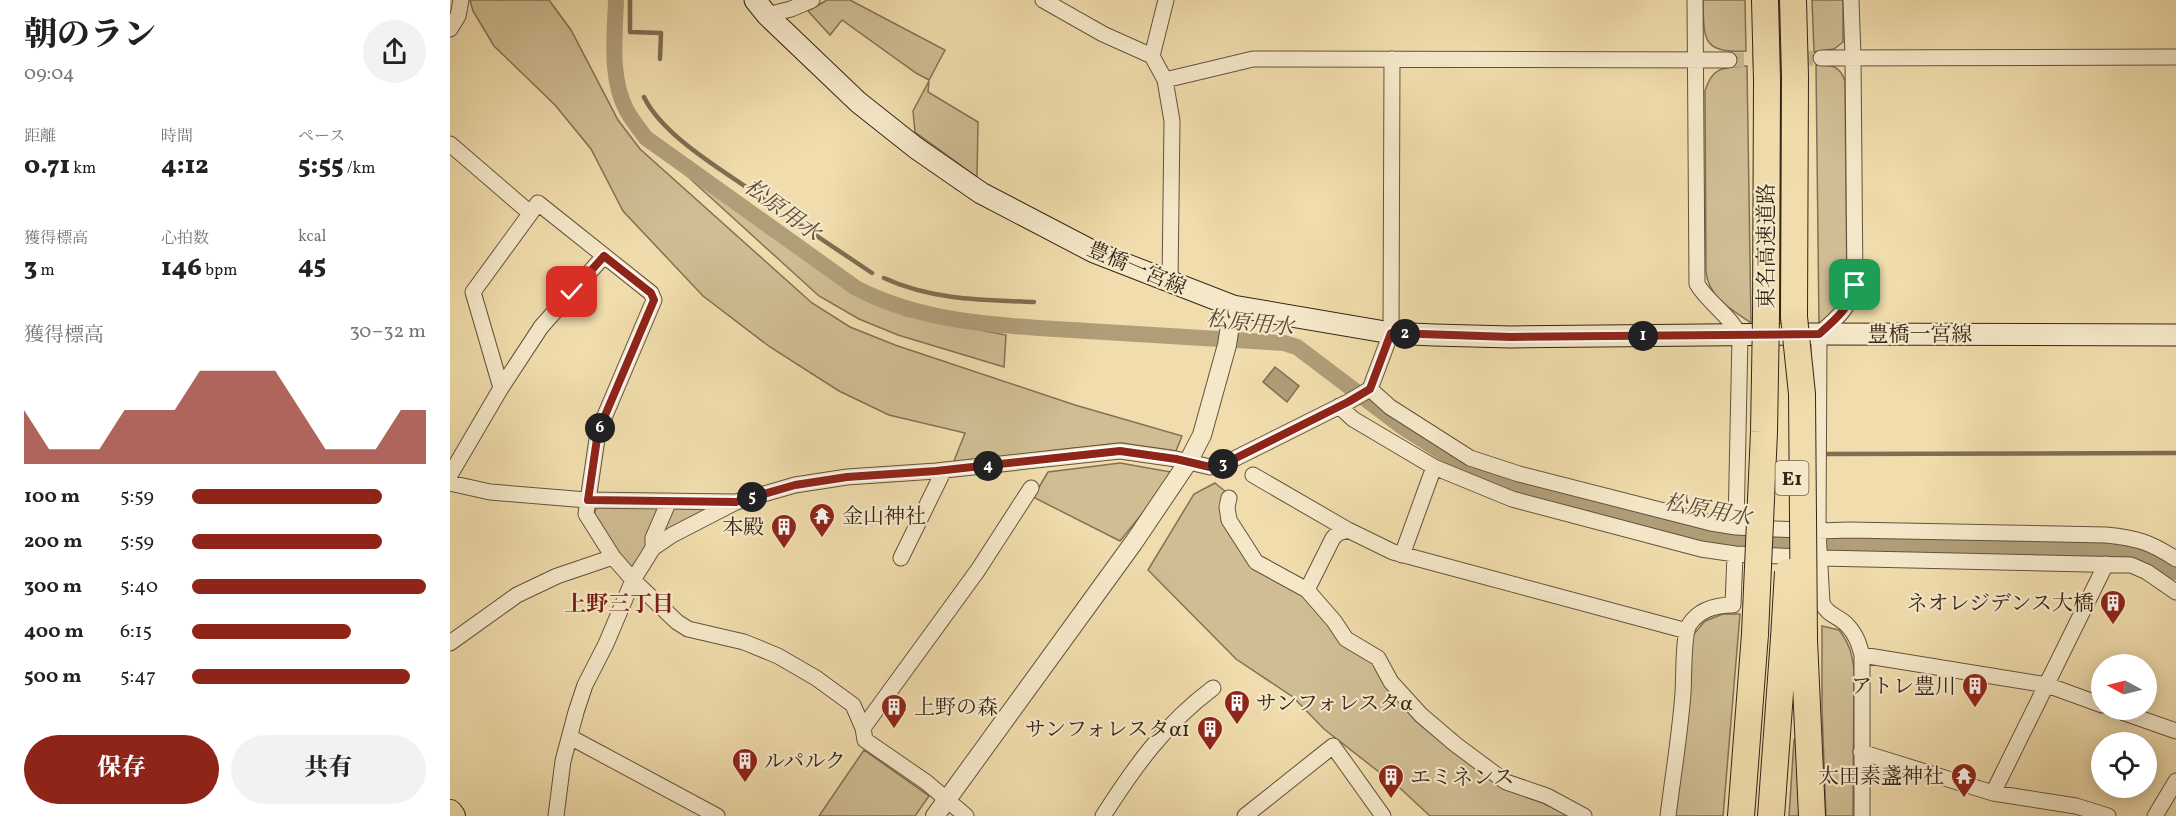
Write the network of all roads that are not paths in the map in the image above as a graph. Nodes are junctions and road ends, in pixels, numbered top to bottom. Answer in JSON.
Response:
{"nodes":[{"id":1,"x":461,"y":0,"type":"edge"},
{"id":2,"x":812,"y":0,"type":"edge"},
{"id":3,"x":1043,"y":0,"type":"edge"},
{"id":4,"x":1166,"y":0,"type":"edge"},
{"id":5,"x":1695,"y":0,"type":"edge"},
{"id":6,"x":1765,"y":0,"type":"edge"},
{"id":7,"x":1793,"y":0,"type":"edge"},
{"id":8,"x":1851,"y":0,"type":"edge"},
{"id":9,"x":761,"y":7,"type":"edge"},
{"id":10,"x":450,"y":28,"type":"edge"},
{"id":11,"x":1152,"y":56,"type":"junction"},
{"id":12,"x":1854,"y":57,"type":"junction"},
{"id":13,"x":2176,"y":57,"type":"edge"},
{"id":14,"x":1821,"y":58,"type":"tunnel mouth"},
{"id":15,"x":1392,"y":59,"type":"junction"},
{"id":16,"x":1696,"y":60,"type":"junction"},
{"id":17,"x":1729,"y":60,"type":"tunnel mouth"},
{"id":18,"x":1165,"y":80,"type":"junction"},
{"id":19,"x":450,"y":144,"type":"edge"},
{"id":20,"x":530,"y":213,"type":"junction"},
{"id":21,"x":604,"y":256,"type":"junction"},
{"id":22,"x":1170,"y":283,"type":"junction"},
{"id":23,"x":1233,"y":306,"type":"junction"},
{"id":24,"x":1391,"y":333,"type":"junction"},
{"id":25,"x":1819,"y":334,"type":"junction"},
{"id":26,"x":2176,"y":334,"type":"edge"},
{"id":27,"x":1740,"y":336,"type":"junction"},
{"id":28,"x":501,"y":388,"type":"junction"},
{"id":29,"x":1366,"y":392,"type":"junction"},
{"id":30,"x":1344,"y":404,"type":"junction"},
{"id":31,"x":1188,"y":462,"type":"junction"},
{"id":32,"x":1434,"y":467,"type":"junction"},
{"id":33,"x":944,"y":471,"type":"junction"},
{"id":34,"x":1253,"y":475,"type":"dead end"},
{"id":35,"x":450,"y":476,"type":"edge"},
{"id":36,"x":450,"y":483,"type":"edge"},
{"id":37,"x":1031,"y":488,"type":"dead end"},
{"id":38,"x":1229,"y":498,"type":"dead end"},
{"id":39,"x":588,"y":500,"type":"junction"},
{"id":40,"x":669,"y":501,"type":"junction"},
{"id":41,"x":736,"y":502,"type":"junction"},
{"id":42,"x":1736,"y":527,"type":"junction"},
{"id":43,"x":1348,"y":530,"type":"junction"},
{"id":44,"x":1818,"y":531,"type":"junction"},
{"id":45,"x":653,"y":548,"type":"junction"},
{"id":46,"x":1735,"y":554,"type":"junction"},
{"id":47,"x":1402,"y":555,"type":"junction"},
{"id":48,"x":613,"y":557,"type":"junction"},
{"id":49,"x":901,"y":558,"type":"dead end"},
{"id":50,"x":1821,"y":558,"type":"junction"},
{"id":51,"x":2176,"y":559,"type":"edge"},
{"id":52,"x":2106,"y":564,"type":"junction"},
{"id":53,"x":633,"y":580,"type":"junction"},
{"id":54,"x":1307,"y":590,"type":"junction"},
{"id":55,"x":2176,"y":591,"type":"edge"},
{"id":56,"x":1687,"y":631,"type":"junction"},
{"id":57,"x":1794,"y":639,"type":"junction"},
{"id":58,"x":450,"y":643,"type":"edge"},
{"id":59,"x":1862,"y":655,"type":"junction"},
{"id":60,"x":2047,"y":686,"type":"junction"},
{"id":61,"x":1213,"y":688,"type":"dead end"},
{"id":62,"x":2091,"y":701,"type":"edge"},
{"id":63,"x":2145,"y":720,"type":"edge"},
{"id":64,"x":864,"y":728,"type":"junction"},
{"id":65,"x":2176,"y":731,"type":"edge"},
{"id":66,"x":570,"y":737,"type":"junction"},
{"id":67,"x":1862,"y":752,"type":"junction"},
{"id":68,"x":2176,"y":781,"type":"edge"},
{"id":69,"x":1993,"y":793,"type":"junction"},
{"id":70,"x":947,"y":799,"type":"junction"},
{"id":71,"x":693,"y":811,"type":"edge"},
{"id":72,"x":2075,"y":811,"type":"edge"},
{"id":73,"x":450,"y":812,"type":"edge"},
{"id":74,"x":453,"y":816,"type":"edge"},
{"id":75,"x":556,"y":816,"type":"edge"},
{"id":76,"x":717,"y":816,"type":"edge"},
{"id":77,"x":935,"y":816,"type":"edge"},
{"id":78,"x":966,"y":816,"type":"edge"},
{"id":79,"x":1103,"y":816,"type":"edge"},
{"id":80,"x":1245,"y":816,"type":"edge"},
{"id":81,"x":1383,"y":816,"type":"edge"},
{"id":82,"x":1584,"y":816,"type":"edge"},
{"id":83,"x":1668,"y":816,"type":"edge"},
{"id":84,"x":1741,"y":816,"type":"edge"},
{"id":85,"x":1771,"y":816,"type":"edge"},
{"id":86,"x":1812,"y":816,"type":"edge"},
{"id":87,"x":1862,"y":816,"type":"edge"},
{"id":88,"x":2108,"y":816,"type":"edge"},
{"id":89,"x":2155,"y":816,"type":"edge"}],
"edges":[{"from":1,"to":10,"type":"street"},
{"from":2,"to":9,"type":"street"},
{"from":3,"to":11,"type":"street"},
{"from":4,"to":11,"type":"street"},
{"from":5,"to":16,"type":"street"},
{"from":6,"to":84,"type":"highway","name":"東名高速道路","number":"E1","bridge":true},
{"from":7,"to":57,"type":"highway","name":"東名高速道路","bridge":true},
{"from":8,"to":12,"type":"street"},
{"from":9,"to":22,"type":"main road","name":"豊橋一宮線"},
{"from":11,"to":18,"type":"street"},
{"from":12,"to":13,"type":"street"},
{"from":12,"to":14,"type":"street"},
{"from":12,"to":25,"type":"street"},
{"from":15,"to":16,"type":"street"},
{"from":15,"to":18,"type":"street"},
{"from":15,"to":24,"type":"street"},
{"from":16,"to":17,"type":"street"},
{"from":16,"to":27,"type":"street"},
{"from":18,"to":22,"type":"street"},
{"from":19,"to":20,"type":"street"},
{"from":20,"to":21,"type":"street"},
{"from":20,"to":28,"type":"street"},
{"from":21,"to":28,"type":"street"},
{"from":21,"to":39,"type":"street"},
{"from":22,"to":23,"type":"main road","name":"豊橋一宮線"},
{"from":23,"to":24,"type":"main road","name":"豊橋一宮線"},
{"from":23,"to":31,"type":"street"},
{"from":24,"to":27,"type":"main road","name":"豊橋一宮線"},
{"from":24,"to":29,"type":"street"},
{"from":25,"to":26,"type":"main road","name":"豊橋一宮線"},
{"from":25,"to":27,"type":"main road","name":"豊橋一宮線"},
{"from":25,"to":44,"type":"street"},
{"from":27,"to":42,"type":"street"},
{"from":28,"to":35,"type":"street"},
{"from":29,"to":30,"type":"street"},
{"from":29,"to":42,"type":"street"},
{"from":30,"to":31,"type":"street"},
{"from":30,"to":32,"type":"street"},
{"from":31,"to":33,"type":"street"},
{"from":31,"to":70,"type":"street"},
{"from":32,"to":46,"type":"street"},
{"from":32,"to":47,"type":"street"},
{"from":33,"to":41,"type":"street"},
{"from":33,"to":49,"type":"street"},
{"from":34,"to":43,"type":"street"},
{"from":36,"to":39,"type":"street"},
{"from":37,"to":64,"type":"street"},
{"from":38,"to":54,"type":"street"},
{"from":39,"to":40,"type":"street"},
{"from":39,"to":48,"type":"street"},
{"from":40,"to":41,"type":"street"},
{"from":40,"to":45,"type":"street"},
{"from":41,"to":45,"type":"street"},
{"from":42,"to":44,"type":"street"},
{"from":43,"to":47,"type":"street"},
{"from":43,"to":54,"type":"street"},
{"from":44,"to":50,"type":"street"},
{"from":44,"to":51,"type":"street"},
{"from":45,"to":53,"type":"street"},
{"from":46,"to":50,"type":"street"},
{"from":46,"to":56,"type":"street"},
{"from":47,"to":56,"type":"street"},
{"from":48,"to":53,"type":"street"},
{"from":48,"to":58,"type":"street"},
{"from":50,"to":52,"type":"street"},
{"from":50,"to":59,"type":"street"},
{"from":52,"to":55,"type":"street"},
{"from":52,"to":60,"type":"street"},
{"from":53,"to":64,"type":"street"},
{"from":53,"to":66,"type":"street"},
{"from":54,"to":82,"type":"street"},
{"from":56,"to":83,"type":"street"},
{"from":57,"to":85,"type":"highway"},
{"from":57,"to":86,"type":"highway"},
{"from":59,"to":60,"type":"street"},
{"from":59,"to":67,"type":"street"},
{"from":60,"to":62,"type":"street"},
{"from":60,"to":69,"type":"street"},
{"from":61,"to":79,"type":"street"},
{"from":63,"to":65,"type":"street"},
{"from":64,"to":70,"type":"street"},
{"from":66,"to":71,"type":"street"},
{"from":66,"to":75,"type":"street"},
{"from":67,"to":69,"type":"street"},
{"from":67,"to":87,"type":"street"},
{"from":68,"to":89,"type":"street"},
{"from":69,"to":72,"type":"street"},
{"from":70,"to":77,"type":"street"},
{"from":70,"to":78,"type":"street"},
{"from":71,"to":76,"type":"street"},
{"from":72,"to":88,"type":"street"},
{"from":73,"to":74,"type":"highway"},
{"from":80,"to":81,"type":"street"}]}
